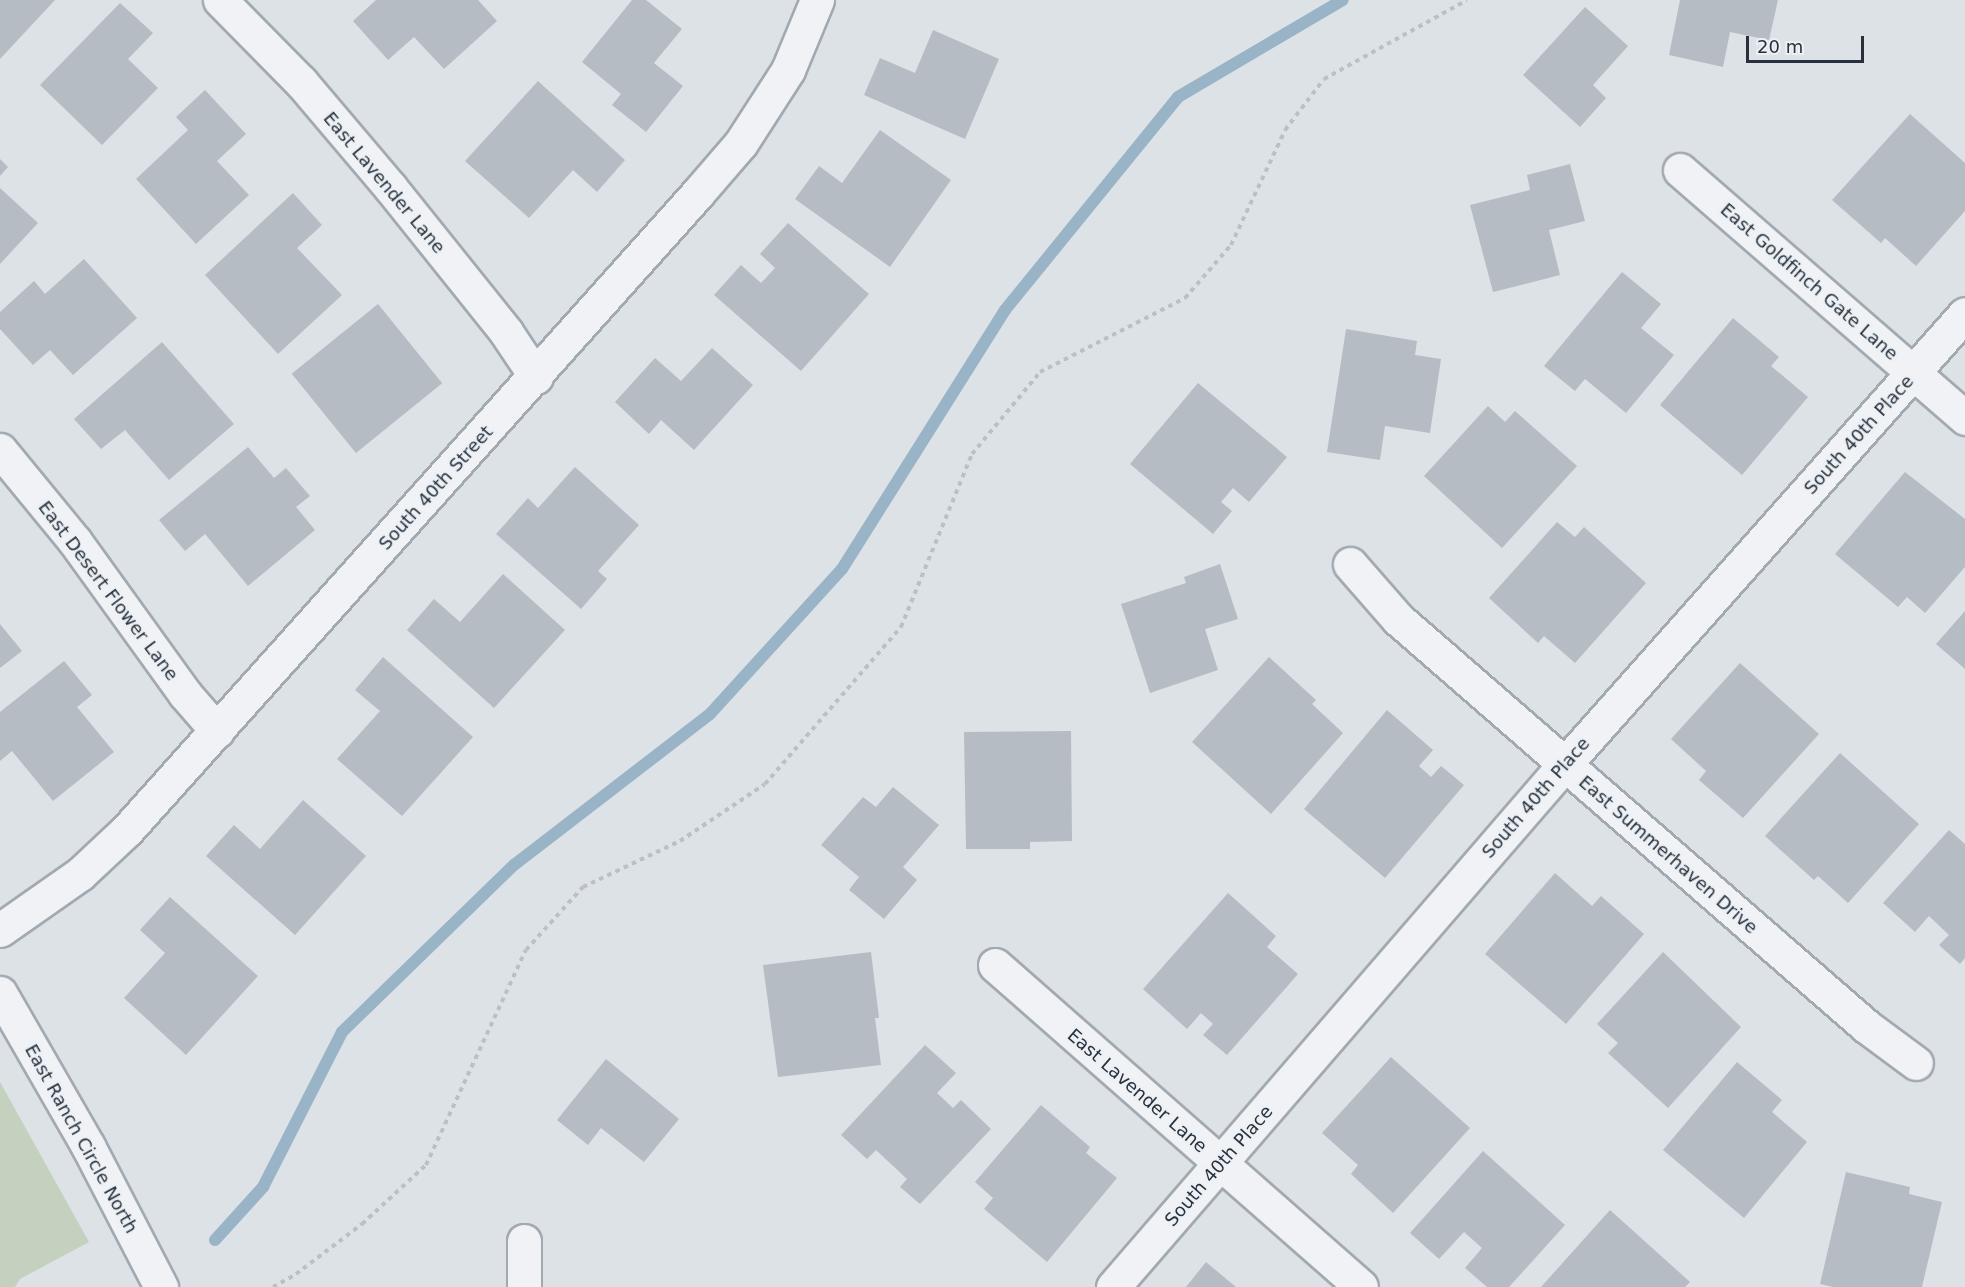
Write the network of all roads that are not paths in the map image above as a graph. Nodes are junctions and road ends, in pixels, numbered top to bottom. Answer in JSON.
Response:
{"nodes":[{"id":1,"x":219,"y":0,"type":"edge"},
{"id":2,"x":817,"y":0,"type":"edge"},
{"id":3,"x":1680,"y":170,"type":"dead end"},
{"id":4,"x":1965,"y":314,"type":"edge"},
{"id":5,"x":1914,"y":374,"type":"junction"},
{"id":6,"x":536,"y":377,"type":"junction"},
{"id":7,"x":1965,"y":418,"type":"edge"},
{"id":8,"x":0,"y":450,"type":"edge"},
{"id":9,"x":1350,"y":564,"type":"dead end"},
{"id":10,"x":217,"y":731,"type":"junction"},
{"id":11,"x":1564,"y":765,"type":"junction"},
{"id":12,"x":0,"y":930,"type":"edge"},
{"id":13,"x":995,"y":965,"type":"dead end"},
{"id":14,"x":0,"y":993,"type":"edge"},
{"id":15,"x":1916,"y":1063,"type":"dead end"},
{"id":16,"x":1221,"y":1164,"type":"junction"},
{"id":17,"x":524,"y":1240,"type":"dead end"},
{"id":18,"x":161,"y":1287,"type":"edge"},
{"id":19,"x":524,"y":1287,"type":"edge"},
{"id":20,"x":1113,"y":1287,"type":"edge"},
{"id":21,"x":1361,"y":1287,"type":"edge"}],
"edges":[{"from":1,"to":6,"type":"street","name":"East Lavender Lane"},
{"from":2,"to":6,"type":"street","name":"South 40th Street"},
{"from":3,"to":5,"type":"street","name":"East Goldfinch Gate Lane"},
{"from":4,"to":5,"type":"street","name":"South 40th Place"},
{"from":5,"to":7,"type":"street","name":"East Goldfinch Gate Lane"},
{"from":5,"to":11,"type":"street","name":"South 40th Place"},
{"from":6,"to":10,"type":"street","name":"South 40th Street"},
{"from":8,"to":10,"type":"street","name":"East Desert Flower Lane"},
{"from":9,"to":11,"type":"street","name":"East Summerhaven Drive"},
{"from":10,"to":12,"type":"street","name":"South 40th Street"},
{"from":11,"to":15,"type":"street","name":"East Summerhaven Drive"},
{"from":11,"to":16,"type":"street","name":"South 40th Place"},
{"from":13,"to":16,"type":"street","name":"East Lavender Lane"},
{"from":14,"to":18,"type":"street","name":"East Ranch Circle North"},
{"from":16,"to":20,"type":"street","name":"South 40th Place"},
{"from":16,"to":21,"type":"street","name":"East Lavender Lane"},
{"from":17,"to":19,"type":"street"}]}
